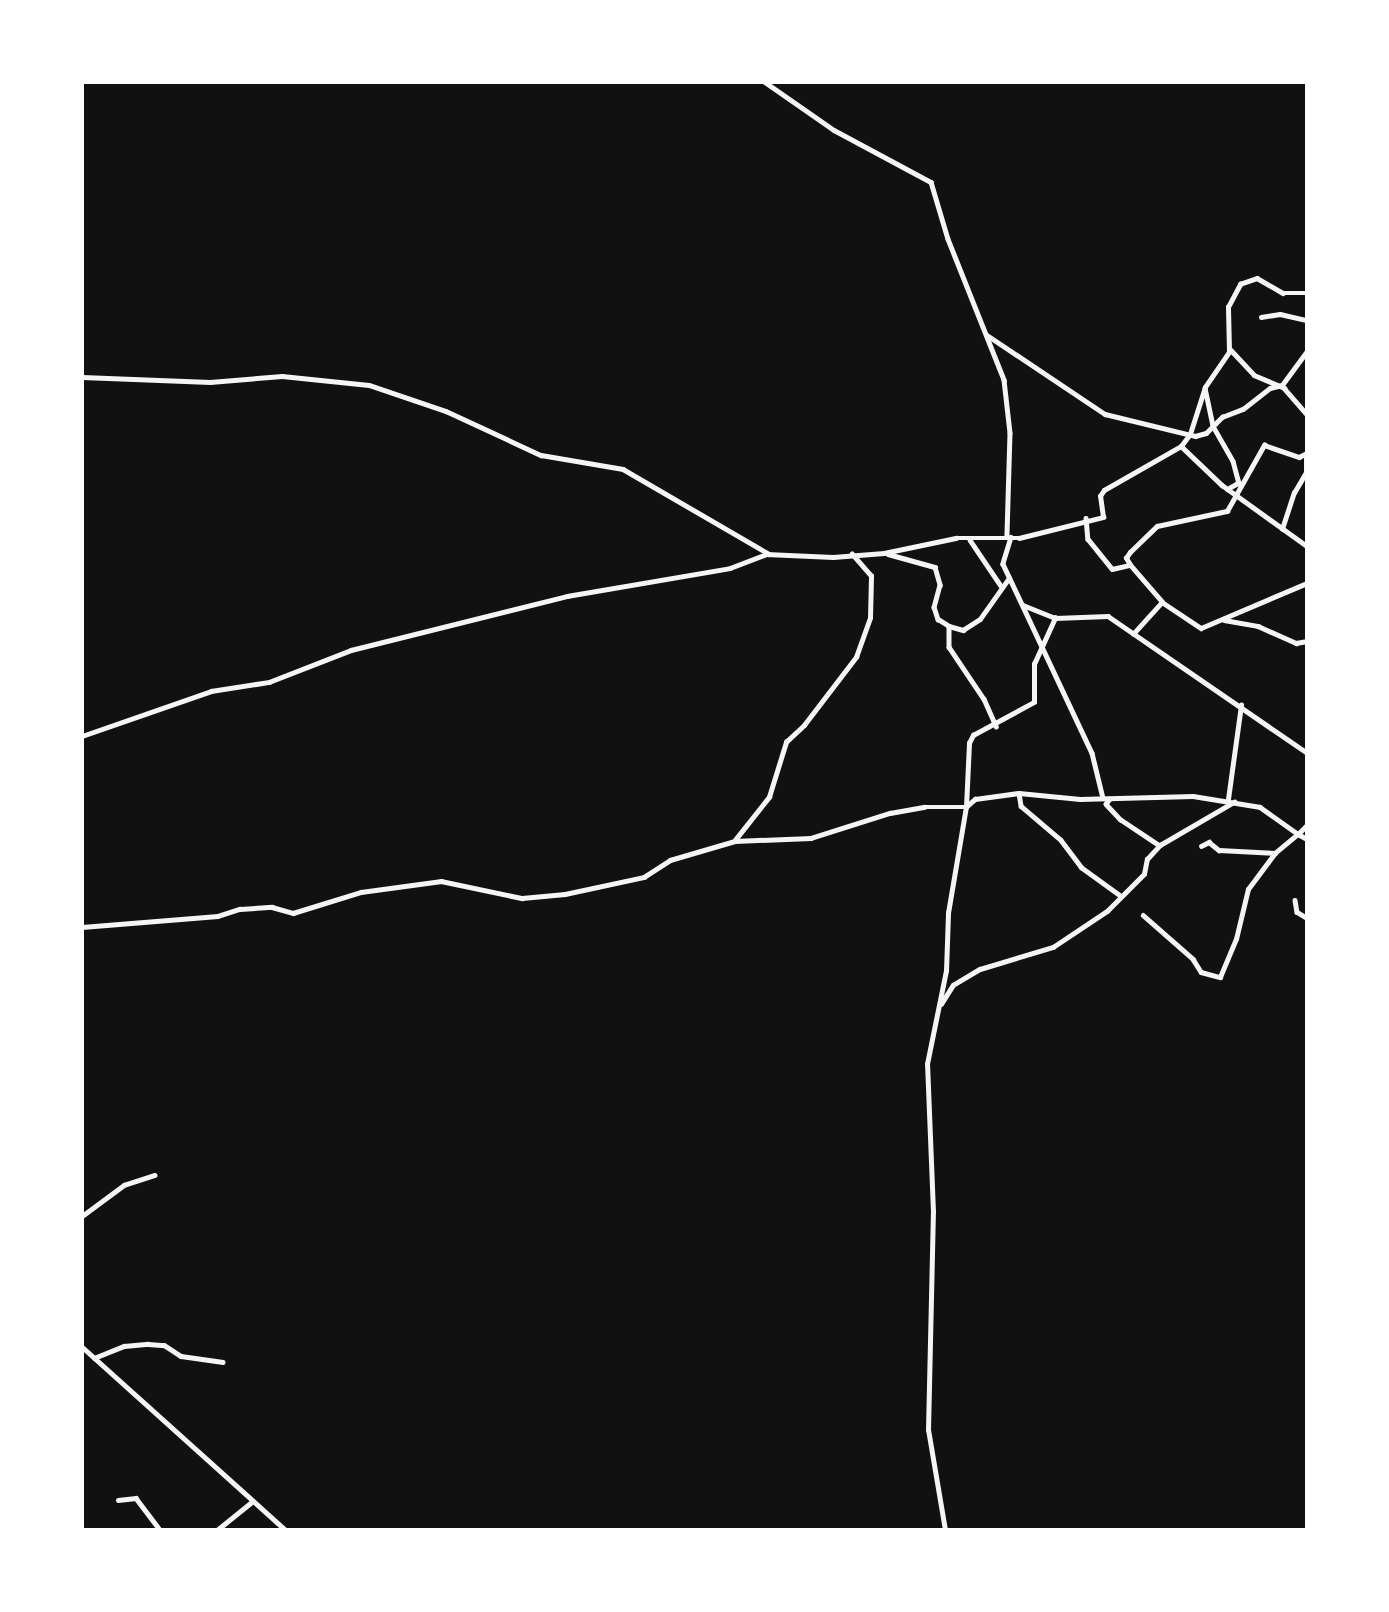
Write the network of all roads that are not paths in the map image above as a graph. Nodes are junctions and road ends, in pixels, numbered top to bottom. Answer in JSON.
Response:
{"nodes":[{"id":1,"x":765,"y":82,"type":"edge"},
{"id":2,"x":1307,"y":293,"type":"edge"},
{"id":3,"x":1261,"y":317,"type":"dead end"},
{"id":4,"x":1307,"y":320,"type":"edge"},
{"id":5,"x":986,"y":334,"type":"junction"},
{"id":6,"x":1230,"y":346,"type":"junction"},
{"id":7,"x":1307,"y":351,"type":"edge"},
{"id":8,"x":82,"y":377,"type":"edge"},
{"id":9,"x":1281,"y":386,"type":"junction"},
{"id":10,"x":1205,"y":387,"type":"junction"},
{"id":11,"x":1306,"y":412,"type":"edge"},
{"id":12,"x":1213,"y":426,"type":"junction"},
{"id":13,"x":1191,"y":434,"type":"junction"},
{"id":14,"x":1181,"y":446,"type":"junction"},
{"id":15,"x":1306,"y":454,"type":"edge"},
{"id":16,"x":1306,"y":466,"type":"edge"},
{"id":17,"x":1239,"y":483,"type":"junction"},
{"id":18,"x":1228,"y":489,"type":"junction"},
{"id":19,"x":1239,"y":496,"type":"junction"},
{"id":20,"x":1086,"y":518,"type":"junction"},
{"id":21,"x":1282,"y":529,"type":"junction"},
{"id":22,"x":1009,"y":537,"type":"junction"},
{"id":23,"x":969,"y":539,"type":"junction"},
{"id":24,"x":1307,"y":546,"type":"edge"},
{"id":25,"x":851,"y":553,"type":"junction"},
{"id":26,"x":884,"y":553,"type":"junction"},
{"id":27,"x":770,"y":555,"type":"junction"},
{"id":28,"x":1130,"y":565,"type":"junction"},
{"id":29,"x":1009,"y":578,"type":"junction"},
{"id":30,"x":1307,"y":583,"type":"edge"},
{"id":31,"x":1002,"y":586,"type":"junction"},
{"id":32,"x":1162,"y":601,"type":"junction"},
{"id":33,"x":1023,"y":606,"type":"junction"},
{"id":34,"x":1055,"y":618,"type":"junction"},
{"id":35,"x":1223,"y":619,"type":"junction"},
{"id":36,"x":949,"y":626,"type":"junction"},
{"id":37,"x":1133,"y":634,"type":"junction"},
{"id":38,"x":1307,"y":640,"type":"edge"},
{"id":39,"x":1041,"y":646,"type":"junction"},
{"id":40,"x":1241,"y":704,"type":"junction"},
{"id":41,"x":996,"y":726,"type":"junction"},
{"id":42,"x":82,"y":736,"type":"edge"},
{"id":43,"x":1307,"y":753,"type":"edge"},
{"id":44,"x":1019,"y":793,"type":"junction"},
{"id":45,"x":1103,"y":798,"type":"junction"},
{"id":46,"x":1110,"y":798,"type":"junction"},
{"id":47,"x":1228,"y":799,"type":"junction"},
{"id":48,"x":1235,"y":801,"type":"junction"},
{"id":49,"x":966,"y":807,"type":"junction"},
{"id":50,"x":1307,"y":825,"type":"edge"},
{"id":51,"x":1298,"y":834,"type":"junction"},
{"id":52,"x":1307,"y":839,"type":"edge"},
{"id":53,"x":735,"y":841,"type":"junction"},
{"id":54,"x":1160,"y":845,"type":"junction"},
{"id":55,"x":1201,"y":846,"type":"dead end"},
{"id":56,"x":1275,"y":853,"type":"junction"},
{"id":57,"x":1121,"y":896,"type":"junction"},
{"id":58,"x":1295,"y":900,"type":"dead end"},
{"id":59,"x":1143,"y":915,"type":"dead end"},
{"id":60,"x":1307,"y":918,"type":"edge"},
{"id":61,"x":82,"y":927,"type":"edge"},
{"id":62,"x":939,"y":1008,"type":"junction"},
{"id":63,"x":154,"y":1175,"type":"dead end"},
{"id":64,"x":82,"y":1216,"type":"edge"},
{"id":65,"x":82,"y":1347,"type":"edge"},
{"id":66,"x":94,"y":1358,"type":"junction"},
{"id":67,"x":223,"y":1362,"type":"dead end"},
{"id":68,"x":118,"y":1500,"type":"dead end"},
{"id":69,"x":253,"y":1501,"type":"junction"},
{"id":70,"x":160,"y":1530,"type":"edge"},
{"id":71,"x":217,"y":1530,"type":"edge"},
{"id":72,"x":285,"y":1530,"type":"edge"},
{"id":73,"x":945,"y":1530,"type":"edge"}],
"edges":[{"from":1,"to":5,"type":"street"},
{"from":2,"to":6,"type":"street"},
{"from":3,"to":4,"type":"street"},
{"from":5,"to":13,"type":"street"},
{"from":5,"to":22,"type":"street"},
{"from":6,"to":9,"type":"street"},
{"from":6,"to":10,"type":"street"},
{"from":7,"to":9,"type":"street"},
{"from":8,"to":27,"type":"street"},
{"from":9,"to":11,"type":"street"},
{"from":9,"to":12,"type":"street"},
{"from":10,"to":12,"type":"street"},
{"from":10,"to":13,"type":"street"},
{"from":12,"to":13,"type":"street"},
{"from":12,"to":17,"type":"street"},
{"from":13,"to":14,"type":"street"},
{"from":14,"to":18,"type":"street"},
{"from":14,"to":20,"type":"street"},
{"from":15,"to":16,"type":"street"},
{"from":15,"to":17,"type":"street"},
{"from":16,"to":21,"type":"street"},
{"from":17,"to":18,"type":"street"},
{"from":17,"to":19,"type":"street"},
{"from":18,"to":19,"type":"street"},
{"from":19,"to":21,"type":"street"},
{"from":19,"to":28,"type":"street"},
{"from":20,"to":22,"type":"street"},
{"from":20,"to":28,"type":"street"},
{"from":21,"to":24,"type":"street"},
{"from":22,"to":23,"type":"street"},
{"from":22,"to":29,"type":"street"},
{"from":23,"to":26,"type":"street"},
{"from":23,"to":31,"type":"street"},
{"from":25,"to":26,"type":"street"},
{"from":25,"to":27,"type":"street"},
{"from":25,"to":53,"type":"street"},
{"from":26,"to":36,"type":"street"},
{"from":27,"to":42,"type":"street"},
{"from":28,"to":32,"type":"street"},
{"from":29,"to":31,"type":"street"},
{"from":29,"to":33,"type":"street"},
{"from":30,"to":35,"type":"street"},
{"from":31,"to":36,"type":"street"},
{"from":32,"to":35,"type":"street"},
{"from":32,"to":37,"type":"street"},
{"from":33,"to":34,"type":"street"},
{"from":33,"to":39,"type":"street"},
{"from":34,"to":37,"type":"street"},
{"from":34,"to":39,"type":"street"},
{"from":35,"to":38,"type":"street"},
{"from":36,"to":41,"type":"street"},
{"from":37,"to":40,"type":"street"},
{"from":39,"to":41,"type":"street"},
{"from":39,"to":45,"type":"street"},
{"from":40,"to":43,"type":"street"},
{"from":40,"to":47,"type":"street"},
{"from":41,"to":49,"type":"street"},
{"from":44,"to":45,"type":"street"},
{"from":44,"to":49,"type":"street"},
{"from":44,"to":57,"type":"street"},
{"from":45,"to":46,"type":"street"},
{"from":46,"to":47,"type":"street"},
{"from":46,"to":54,"type":"street"},
{"from":47,"to":48,"type":"street"},
{"from":48,"to":51,"type":"street"},
{"from":48,"to":54,"type":"street"},
{"from":49,"to":53,"type":"street"},
{"from":49,"to":62,"type":"street"},
{"from":50,"to":51,"type":"street"},
{"from":51,"to":52,"type":"street"},
{"from":51,"to":56,"type":"street"},
{"from":53,"to":61,"type":"street"},
{"from":54,"to":57,"type":"street"},
{"from":55,"to":56,"type":"street"},
{"from":56,"to":59,"type":"street"},
{"from":57,"to":62,"type":"street"},
{"from":58,"to":60,"type":"street"},
{"from":62,"to":73,"type":"street"},
{"from":63,"to":64,"type":"street"},
{"from":65,"to":66,"type":"street"},
{"from":66,"to":67,"type":"street"},
{"from":66,"to":69,"type":"street"},
{"from":68,"to":70,"type":"street"},
{"from":69,"to":71,"type":"street"},
{"from":69,"to":72,"type":"street"}]}
